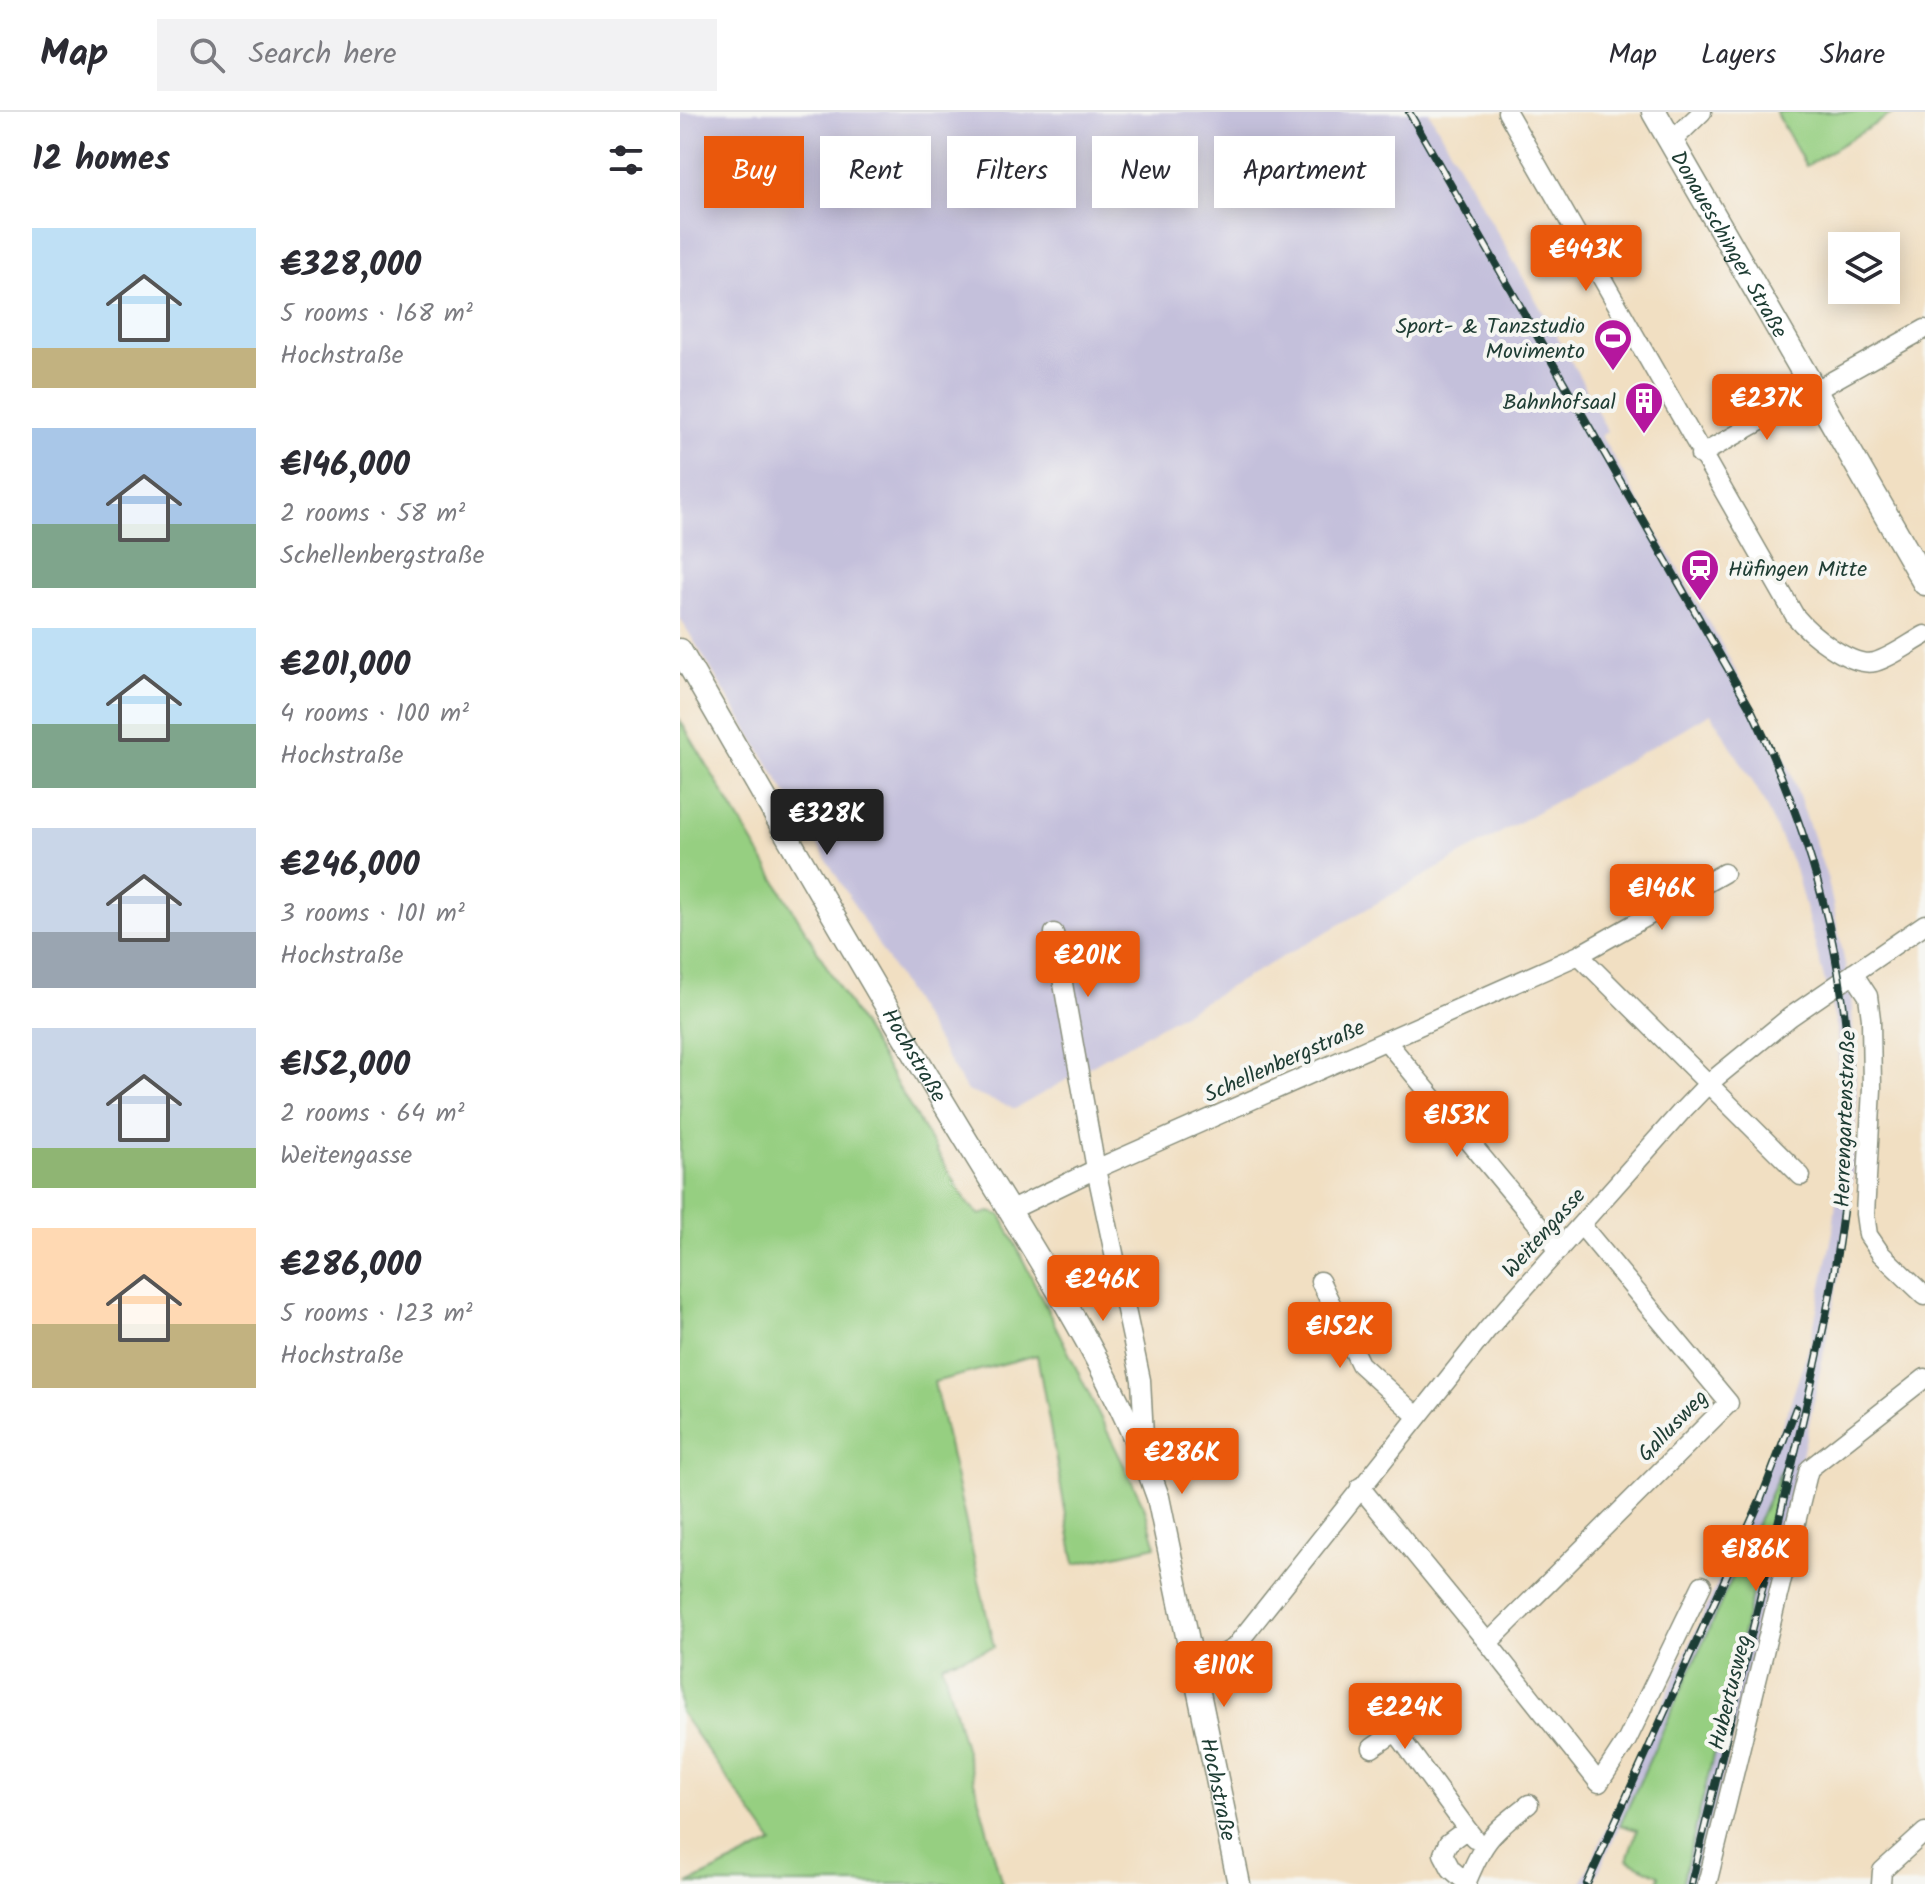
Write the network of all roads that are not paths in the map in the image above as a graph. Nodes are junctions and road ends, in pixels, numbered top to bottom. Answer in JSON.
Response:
{"nodes":[{"id":1,"x":1507,"y":112,"type":"edge"},
{"id":2,"x":1654,"y":112,"type":"edge"},
{"id":3,"x":1702,"y":112,"type":"edge"},
{"id":4,"x":1671,"y":142,"type":"junction"},
{"id":5,"x":1925,"y":329,"type":"edge"},
{"id":6,"x":1815,"y":392,"type":"junction"},
{"id":7,"x":1700,"y":455,"type":"junction"},
{"id":8,"x":1925,"y":583,"type":"edge"},
{"id":9,"x":1925,"y":635,"type":"edge"},
{"id":10,"x":680,"y":650,"type":"edge"},
{"id":11,"x":1724,"y":873,"type":"dead end"},
{"id":12,"x":1925,"y":924,"type":"edge"},
{"id":13,"x":1054,"y":933,"type":"dead end"},
{"id":14,"x":1579,"y":955,"type":"junction"},
{"id":15,"x":1853,"y":973,"type":"junction"},
{"id":16,"x":1387,"y":1042,"type":"junction"},
{"id":17,"x":1708,"y":1084,"type":"junction"},
{"id":18,"x":1096,"y":1169,"type":"junction"},
{"id":19,"x":1801,"y":1176,"type":"dead end"},
{"id":20,"x":1009,"y":1211,"type":"junction"},
{"id":21,"x":1581,"y":1225,"type":"junction"},
{"id":22,"x":1559,"y":1250,"type":"junction"},
{"id":23,"x":1320,"y":1281,"type":"dead end"},
{"id":24,"x":1925,"y":1296,"type":"edge"},
{"id":25,"x":1925,"y":1378,"type":"edge"},
{"id":26,"x":1417,"y":1416,"type":"junction"},
{"id":27,"x":1146,"y":1462,"type":"junction"},
{"id":28,"x":1360,"y":1487,"type":"junction"},
{"id":29,"x":1702,"y":1585,"type":"dead end"},
{"id":30,"x":1488,"y":1643,"type":"junction"},
{"id":31,"x":1192,"y":1671,"type":"junction"},
{"id":32,"x":1413,"y":1720,"type":"dead end"},
{"id":33,"x":1396,"y":1732,"type":"junction"},
{"id":34,"x":1372,"y":1748,"type":"dead end"},
{"id":35,"x":1529,"y":1804,"type":"dead end"},
{"id":36,"x":1467,"y":1829,"type":"junction"},
{"id":37,"x":1925,"y":1832,"type":"edge"},
{"id":38,"x":1481,"y":1848,"type":"junction"},
{"id":39,"x":1239,"y":1884,"type":"edge"},
{"id":40,"x":1467,"y":1884,"type":"edge"},
{"id":41,"x":1707,"y":1884,"type":"edge"},
{"id":42,"x":1881,"y":1884,"type":"edge"}],
"edges":[{"from":1,"to":7,"type":"street"},
{"from":2,"to":4,"type":"main road","name":"Donaueschinger Straße"},
{"from":3,"to":4,"type":"street"},
{"from":4,"to":6,"type":"main road","name":"Donaueschinger Straße"},
{"from":5,"to":6,"type":"street"},
{"from":6,"to":7,"type":"street"},
{"from":6,"to":8,"type":"main road","name":"Donaueschinger Straße"},
{"from":7,"to":9,"type":"street"},
{"from":10,"to":20,"type":"street","name":"Hochstraße"},
{"from":11,"to":14,"type":"street","name":"Schellenbergstraße"},
{"from":12,"to":15,"type":"street","name":"Weitengasse"},
{"from":13,"to":18,"type":"street","name":"Hochstraße"},
{"from":14,"to":16,"type":"street","name":"Schellenbergstraße"},
{"from":14,"to":17,"type":"street"},
{"from":15,"to":17,"type":"street","name":"Weitengasse"},
{"from":15,"to":24,"type":"street","name":"Herrengartenstraße"},
{"from":16,"to":18,"type":"street","name":"Schellenbergstraße"},
{"from":16,"to":22,"type":"street"},
{"from":17,"to":19,"type":"street"},
{"from":17,"to":21,"type":"street","name":"Weitengasse"},
{"from":18,"to":20,"type":"street","name":"Schellenbergstraße"},
{"from":18,"to":27,"type":"street","name":"Hochstraße"},
{"from":20,"to":27,"type":"street","name":"Hochstraße"},
{"from":21,"to":22,"type":"street","name":"Weitengasse"},
{"from":21,"to":30,"type":"street","name":"Gallusweg"},
{"from":22,"to":26,"type":"street","name":"Weitengasse"},
{"from":23,"to":26,"type":"street"},
{"from":25,"to":41,"type":"street","name":"Hubertusweg"},
{"from":26,"to":28,"type":"street","name":"Weitengasse"},
{"from":27,"to":31,"type":"street","name":"Hochstraße"},
{"from":28,"to":30,"type":"street"},
{"from":28,"to":31,"type":"street","name":"Weitengasse"},
{"from":29,"to":30,"type":"street"},
{"from":31,"to":39,"type":"street","name":"Hochstraße"},
{"from":32,"to":33,"type":"street"},
{"from":33,"to":34,"type":"street"},
{"from":33,"to":36,"type":"street"},
{"from":35,"to":38,"type":"street"},
{"from":36,"to":38,"type":"street"},
{"from":36,"to":40,"type":"street"},
{"from":37,"to":42,"type":"street"},
{"from":38,"to":40,"type":"street"}]}
